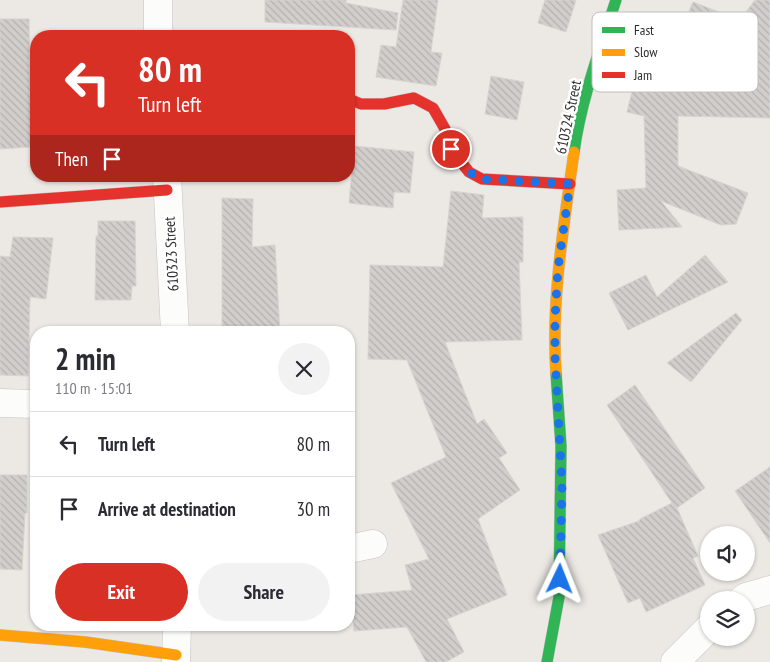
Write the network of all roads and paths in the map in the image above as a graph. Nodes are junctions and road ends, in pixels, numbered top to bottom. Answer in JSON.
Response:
{"nodes":[{"id":1,"x":158,"y":0,"type":"edge"},
{"id":2,"x":616,"y":0,"type":"edge"},
{"id":3,"x":612,"y":12,"type":"edge"},
{"id":4,"x":158,"y":30,"type":"edge"},
{"id":5,"x":592,"y":76,"type":"edge"},
{"id":6,"x":355,"y":102,"type":"edge"},
{"id":7,"x":167,"y":183,"type":"edge"},
{"id":8,"x":570,"y":184,"type":"junction"},
{"id":9,"x":0,"y":202,"type":"edge"},
{"id":10,"x":175,"y":326,"type":"edge"},
{"id":11,"x":0,"y":403,"type":"edge"},
{"id":12,"x":30,"y":404,"type":"edge"},
{"id":13,"x":770,"y":590,"type":"edge"},
{"id":14,"x":755,"y":594,"type":"edge"},
{"id":15,"x":178,"y":631,"type":"edge"},
{"id":16,"x":0,"y":635,"type":"edge"},
{"id":17,"x":700,"y":637,"type":"edge"},
{"id":18,"x":176,"y":658,"type":"edge"},
{"id":19,"x":547,"y":662,"type":"edge"},
{"id":20,"x":675,"y":662,"type":"edge"}],
"edges":[{"from":1,"to":4,"type":"street"},
{"from":2,"to":3,"type":"street","name":"610324 Street"},
{"from":5,"to":8,"type":"street","name":"610324 Street"},
{"from":6,"to":8,"type":"street"},
{"from":7,"to":9,"type":"street"},
{"from":7,"to":10,"type":"street","name":"610323 Street"},
{"from":8,"to":19,"type":"street","name":"610324 Street"},
{"from":11,"to":12,"type":"street"},
{"from":13,"to":14,"type":"street"},
{"from":15,"to":18,"type":"street"},
{"from":16,"to":18,"type":"street"},
{"from":17,"to":20,"type":"street"}]}
